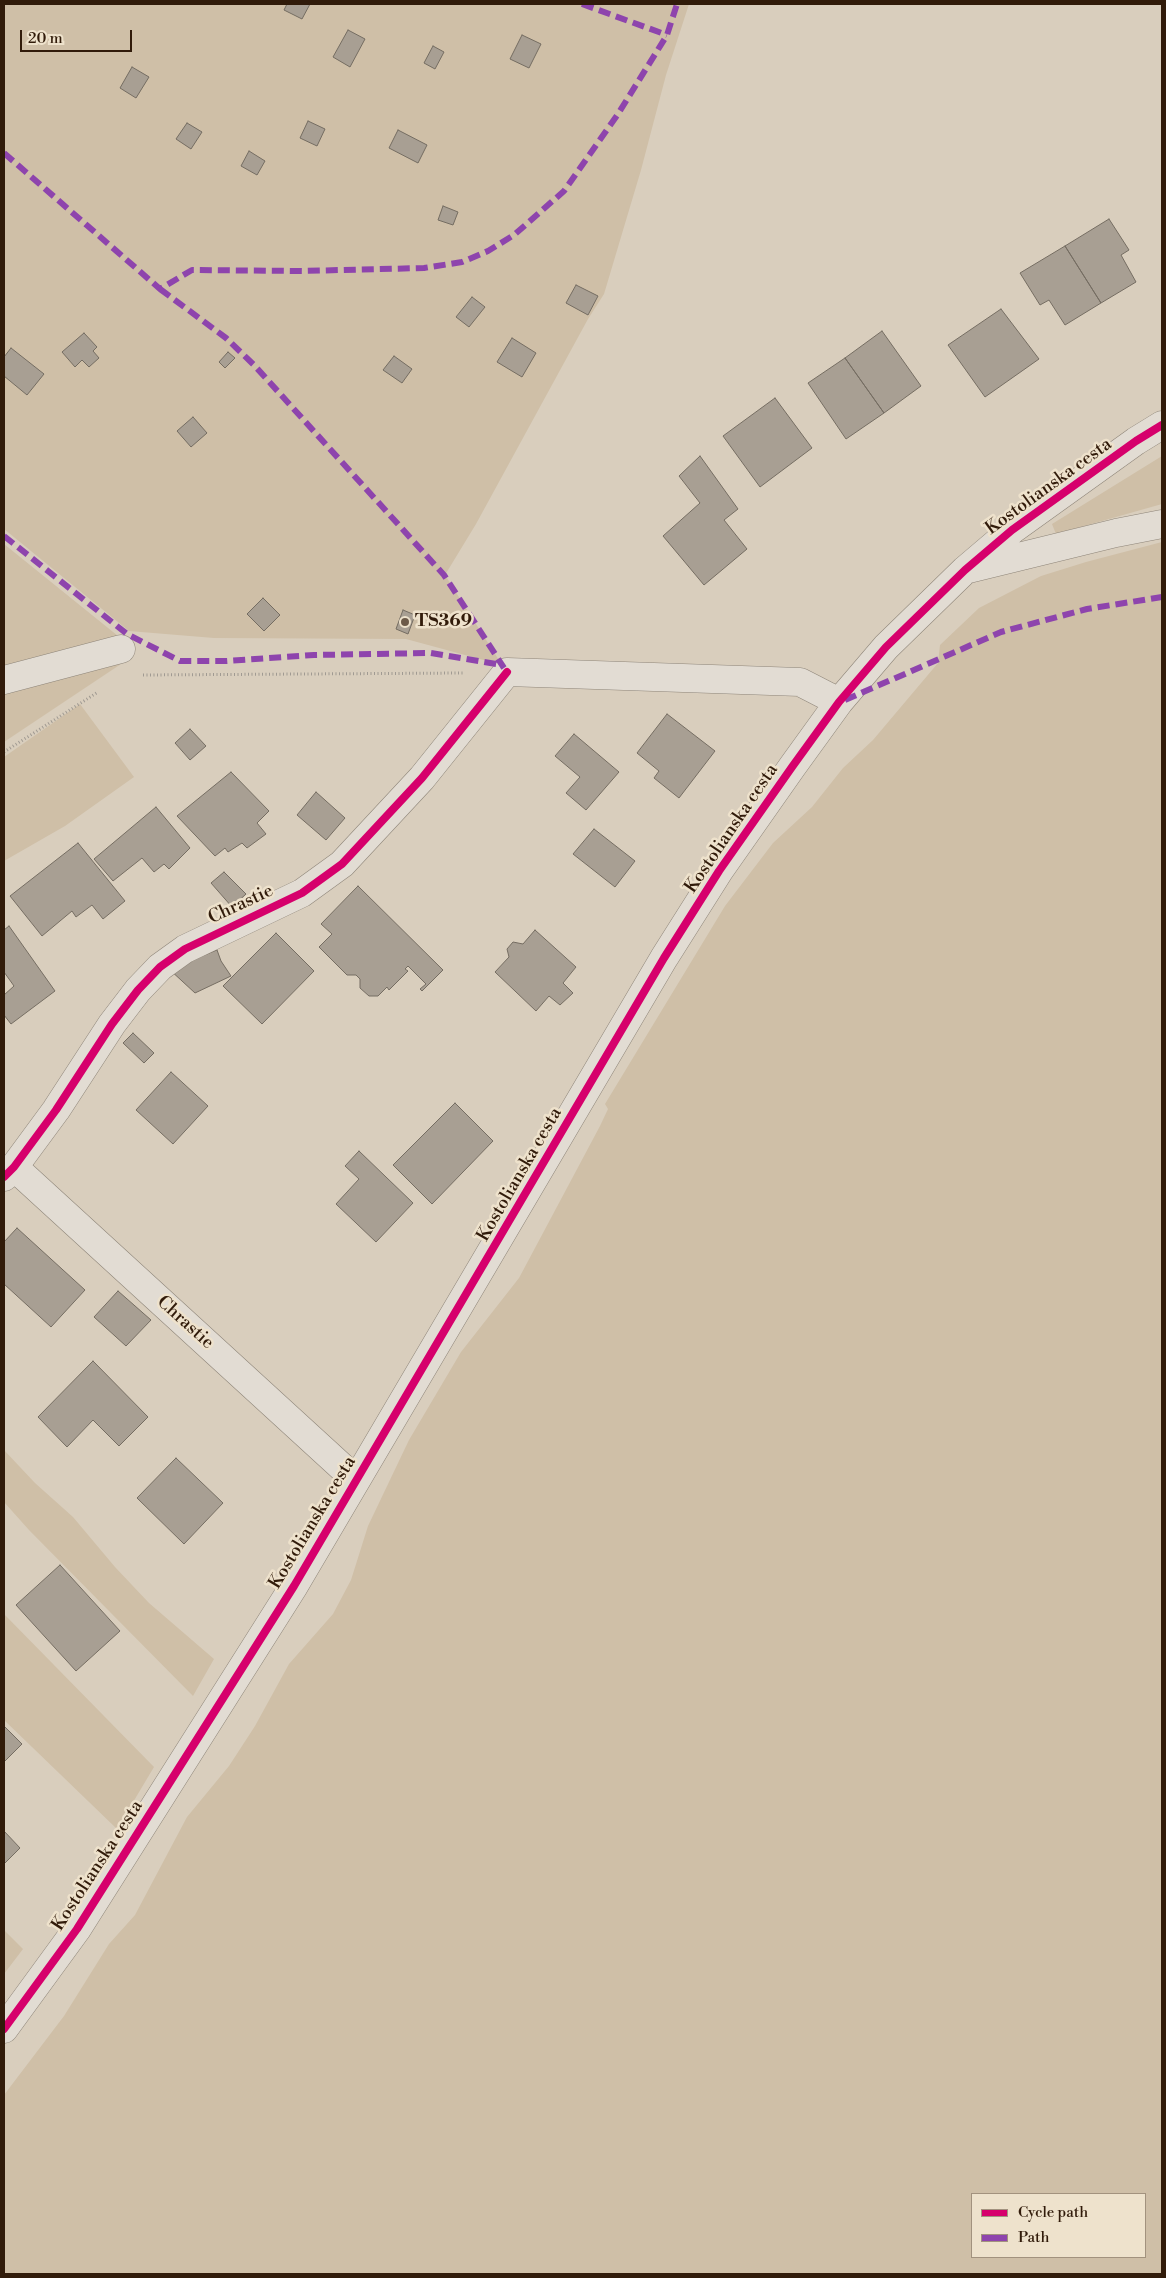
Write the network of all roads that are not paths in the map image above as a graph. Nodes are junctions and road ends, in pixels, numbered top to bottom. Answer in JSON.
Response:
{"nodes":[{"id":1,"x":1162,"y":425,"type":"edge"},
{"id":2,"x":1162,"y":524,"type":"edge"},
{"id":3,"x":965,"y":570,"type":"junction"},
{"id":4,"x":121,"y":649,"type":"dead end"},
{"id":5,"x":4,"y":680,"type":"edge"},
{"id":6,"x":839,"y":702,"type":"junction"},
{"id":7,"x":9,"y":1172,"type":"edge"},
{"id":8,"x":356,"y":1480,"type":"junction"},
{"id":9,"x":4,"y":2029,"type":"edge"}],
"edges":[{"from":1,"to":3,"type":"street","name":"Kostolianska cesta"},
{"from":2,"to":3,"type":"street"},
{"from":3,"to":6,"type":"street","name":"Kostolianska cesta"},
{"from":4,"to":5,"type":"street"},
{"from":6,"to":7,"type":"street","name":"Chrastie"},
{"from":6,"to":8,"type":"street","name":"Kostolianska cesta"},
{"from":7,"to":8,"type":"street","name":"Chrastie"},
{"from":8,"to":9,"type":"street","name":"Kostolianska cesta"}]}
